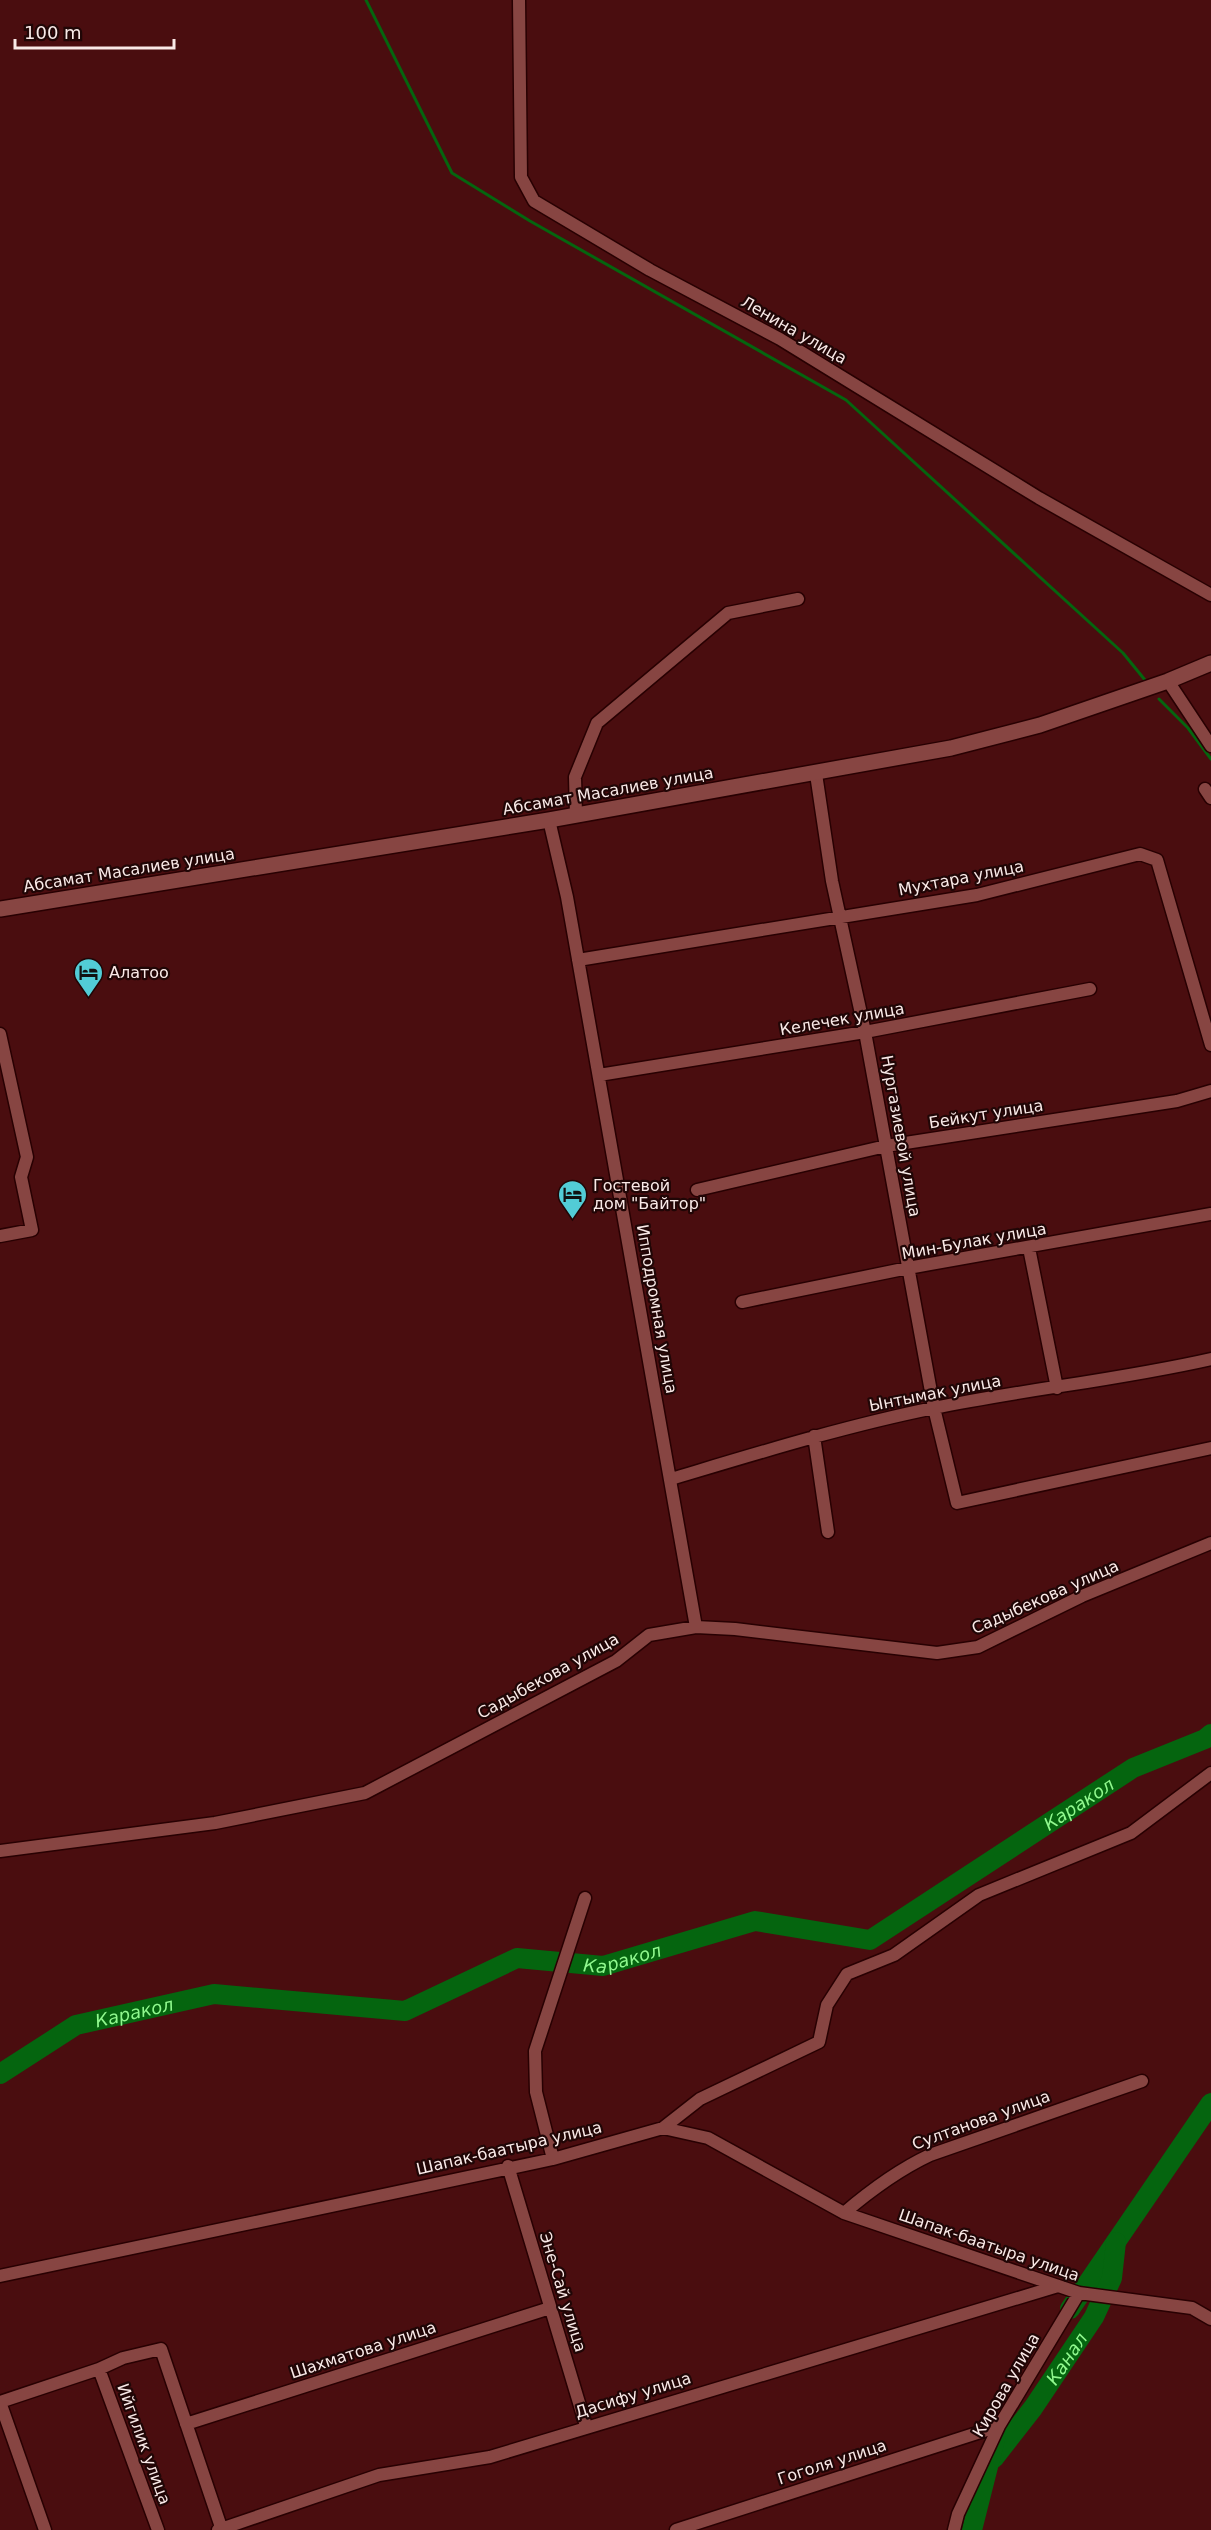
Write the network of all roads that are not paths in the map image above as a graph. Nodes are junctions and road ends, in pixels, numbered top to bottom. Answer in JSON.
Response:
{"nodes":[{"id":1,"x":519,"y":0,"type":"edge"},
{"id":2,"x":1211,"y":595,"type":"edge"},
{"id":3,"x":798,"y":599,"type":"dead end"},
{"id":4,"x":1211,"y":663,"type":"edge"},
{"id":5,"x":1168,"y":681,"type":"junction"},
{"id":6,"x":1211,"y":746,"type":"edge"},
{"id":7,"x":816,"y":774,"type":"junction"},
{"id":8,"x":576,"y":815,"type":"junction"},
{"id":9,"x":549,"y":820,"type":"junction"},
{"id":10,"x":0,"y":909,"type":"edge"},
{"id":11,"x":842,"y":916,"type":"junction"},
{"id":12,"x":578,"y":960,"type":"junction"},
{"id":13,"x":1090,"y":989,"type":"dead end"},
{"id":14,"x":865,"y":1032,"type":"junction"},
{"id":15,"x":0,"y":1034,"type":"edge"},
{"id":16,"x":1211,"y":1045,"type":"edge"},
{"id":17,"x":599,"y":1075,"type":"junction"},
{"id":18,"x":1211,"y":1091,"type":"edge"},
{"id":19,"x":886,"y":1146,"type":"junction"},
{"id":20,"x":697,"y":1190,"type":"dead end"},
{"id":21,"x":1211,"y":1214,"type":"edge"},
{"id":22,"x":0,"y":1236,"type":"edge"},
{"id":23,"x":1029,"y":1248,"type":"junction"},
{"id":24,"x":908,"y":1269,"type":"junction"},
{"id":25,"x":742,"y":1302,"type":"dead end"},
{"id":26,"x":1211,"y":1359,"type":"edge"},
{"id":27,"x":1058,"y":1388,"type":"junction"},
{"id":28,"x":934,"y":1408,"type":"junction"},
{"id":29,"x":814,"y":1436,"type":"junction"},
{"id":30,"x":1211,"y":1448,"type":"edge"},
{"id":31,"x":671,"y":1479,"type":"junction"},
{"id":32,"x":828,"y":1532,"type":"dead end"},
{"id":33,"x":1211,"y":1543,"type":"edge"},
{"id":34,"x":696,"y":1627,"type":"junction"},
{"id":35,"x":1211,"y":1773,"type":"edge"},
{"id":36,"x":0,"y":1851,"type":"edge"},
{"id":37,"x":585,"y":1898,"type":"dead end"},
{"id":38,"x":1142,"y":2081,"type":"dead end"},
{"id":39,"x":663,"y":2128,"type":"junction"},
{"id":40,"x":553,"y":2159,"type":"junction"},
{"id":41,"x":508,"y":2166,"type":"junction"},
{"id":42,"x":844,"y":2213,"type":"junction"},
{"id":43,"x":0,"y":2276,"type":"edge"},
{"id":44,"x":1058,"y":2286,"type":"junction"},
{"id":45,"x":1079,"y":2293,"type":"junction"},
{"id":46,"x":550,"y":2308,"type":"junction"},
{"id":47,"x":1211,"y":2319,"type":"edge"},
{"id":48,"x":99,"y":2369,"type":"junction"},
{"id":49,"x":0,"y":2402,"type":"edge"},
{"id":50,"x":186,"y":2424,"type":"junction"},
{"id":51,"x":586,"y":2426,"type":"junction"},
{"id":52,"x":999,"y":2426,"type":"junction"},
{"id":53,"x":45,"y":2530,"type":"edge"},
{"id":54,"x":158,"y":2530,"type":"edge"},
{"id":55,"x":221,"y":2530,"type":"edge"},
{"id":56,"x":676,"y":2530,"type":"edge"},
{"id":57,"x":954,"y":2530,"type":"edge"}],
"edges":[{"from":1,"to":2,"type":"street","name":"Ленина улица"},
{"from":3,"to":8,"type":"street"},
{"from":4,"to":5,"type":"street","name":"Абсамат Масалиев улица"},
{"from":5,"to":6,"type":"street"},
{"from":5,"to":7,"type":"street","name":"Абсамат Масалиев улица"},
{"from":7,"to":8,"type":"street","name":"Абсамат Масалиев улица"},
{"from":7,"to":11,"type":"street","name":"Нургазиевой улица"},
{"from":8,"to":9,"type":"street","name":"Абсамат Масалиев улица"},
{"from":9,"to":10,"type":"street","name":"Абсамат Масалиев улица"},
{"from":9,"to":12,"type":"street","name":"Ипподромная улица"},
{"from":11,"to":12,"type":"street","name":"Мухтара улица"},
{"from":11,"to":14,"type":"street","name":"Нургазиевой улица"},
{"from":11,"to":16,"type":"street","name":"Мухтара улица"},
{"from":12,"to":17,"type":"street","name":"Ипподромная улица"},
{"from":13,"to":14,"type":"street","name":"Келечек улица"},
{"from":14,"to":17,"type":"street","name":"Келечек улица"},
{"from":14,"to":19,"type":"street","name":"Нургазиевой улица"},
{"from":15,"to":22,"type":"street"},
{"from":17,"to":31,"type":"street","name":"Ипподромная улица"},
{"from":18,"to":19,"type":"street","name":"Бейкут улица"},
{"from":19,"to":20,"type":"street","name":"Бейкут улица"},
{"from":19,"to":24,"type":"street","name":"Нургазиевой улица"},
{"from":21,"to":23,"type":"street","name":"Мин-Булак улица"},
{"from":23,"to":24,"type":"street","name":"Мин-Булак улица"},
{"from":23,"to":27,"type":"street"},
{"from":24,"to":25,"type":"street","name":"Мин-Булак улица"},
{"from":24,"to":28,"type":"street","name":"Нургазиевой улица"},
{"from":26,"to":27,"type":"street","name":"Ынтымак улица"},
{"from":27,"to":28,"type":"street","name":"Ынтымак улица"},
{"from":28,"to":29,"type":"street","name":"Ынтымак улица"},
{"from":28,"to":30,"type":"street","name":"Нургазиевой улица"},
{"from":29,"to":31,"type":"street","name":"Ынтымак улица"},
{"from":29,"to":32,"type":"street"},
{"from":31,"to":34,"type":"street","name":"Ипподромная улица"},
{"from":33,"to":34,"type":"street","name":"Садыбекова улица"},
{"from":34,"to":36,"type":"street","name":"Садыбекова улица"},
{"from":35,"to":39,"type":"street"},
{"from":37,"to":40,"type":"street"},
{"from":38,"to":42,"type":"street","name":"Султанова улица"},
{"from":39,"to":40,"type":"street","name":"Шапак-баатыра улица"},
{"from":39,"to":42,"type":"street","name":"Шапак-баатыра улица"},
{"from":40,"to":41,"type":"street","name":"Шапак-баатыра улица"},
{"from":41,"to":43,"type":"street","name":"Шапак-баатыра улица"},
{"from":41,"to":46,"type":"street","name":"Эне-Сай улица"},
{"from":42,"to":44,"type":"street","name":"Шапак-баатыра улица"},
{"from":44,"to":45,"type":"street","name":"Шапак-баатыра улица"},
{"from":44,"to":51,"type":"street","name":"Дасифу улица"},
{"from":45,"to":47,"type":"street","name":"Шапак-баатыра улица"},
{"from":45,"to":52,"type":"street","name":"Кирова улица"},
{"from":46,"to":50,"type":"street","name":"Шахматова улица"},
{"from":46,"to":51,"type":"street","name":"Эне-Сай улица"},
{"from":48,"to":49,"type":"street"},
{"from":48,"to":50,"type":"street"},
{"from":48,"to":54,"type":"street","name":"Ийгилик улица"},
{"from":49,"to":53,"type":"street"},
{"from":50,"to":55,"type":"street"},
{"from":51,"to":55,"type":"street","name":"Дасифу улица"},
{"from":52,"to":56,"type":"street","name":"Гоголя улица"},
{"from":52,"to":57,"type":"street","name":"Кирова улица"}]}
